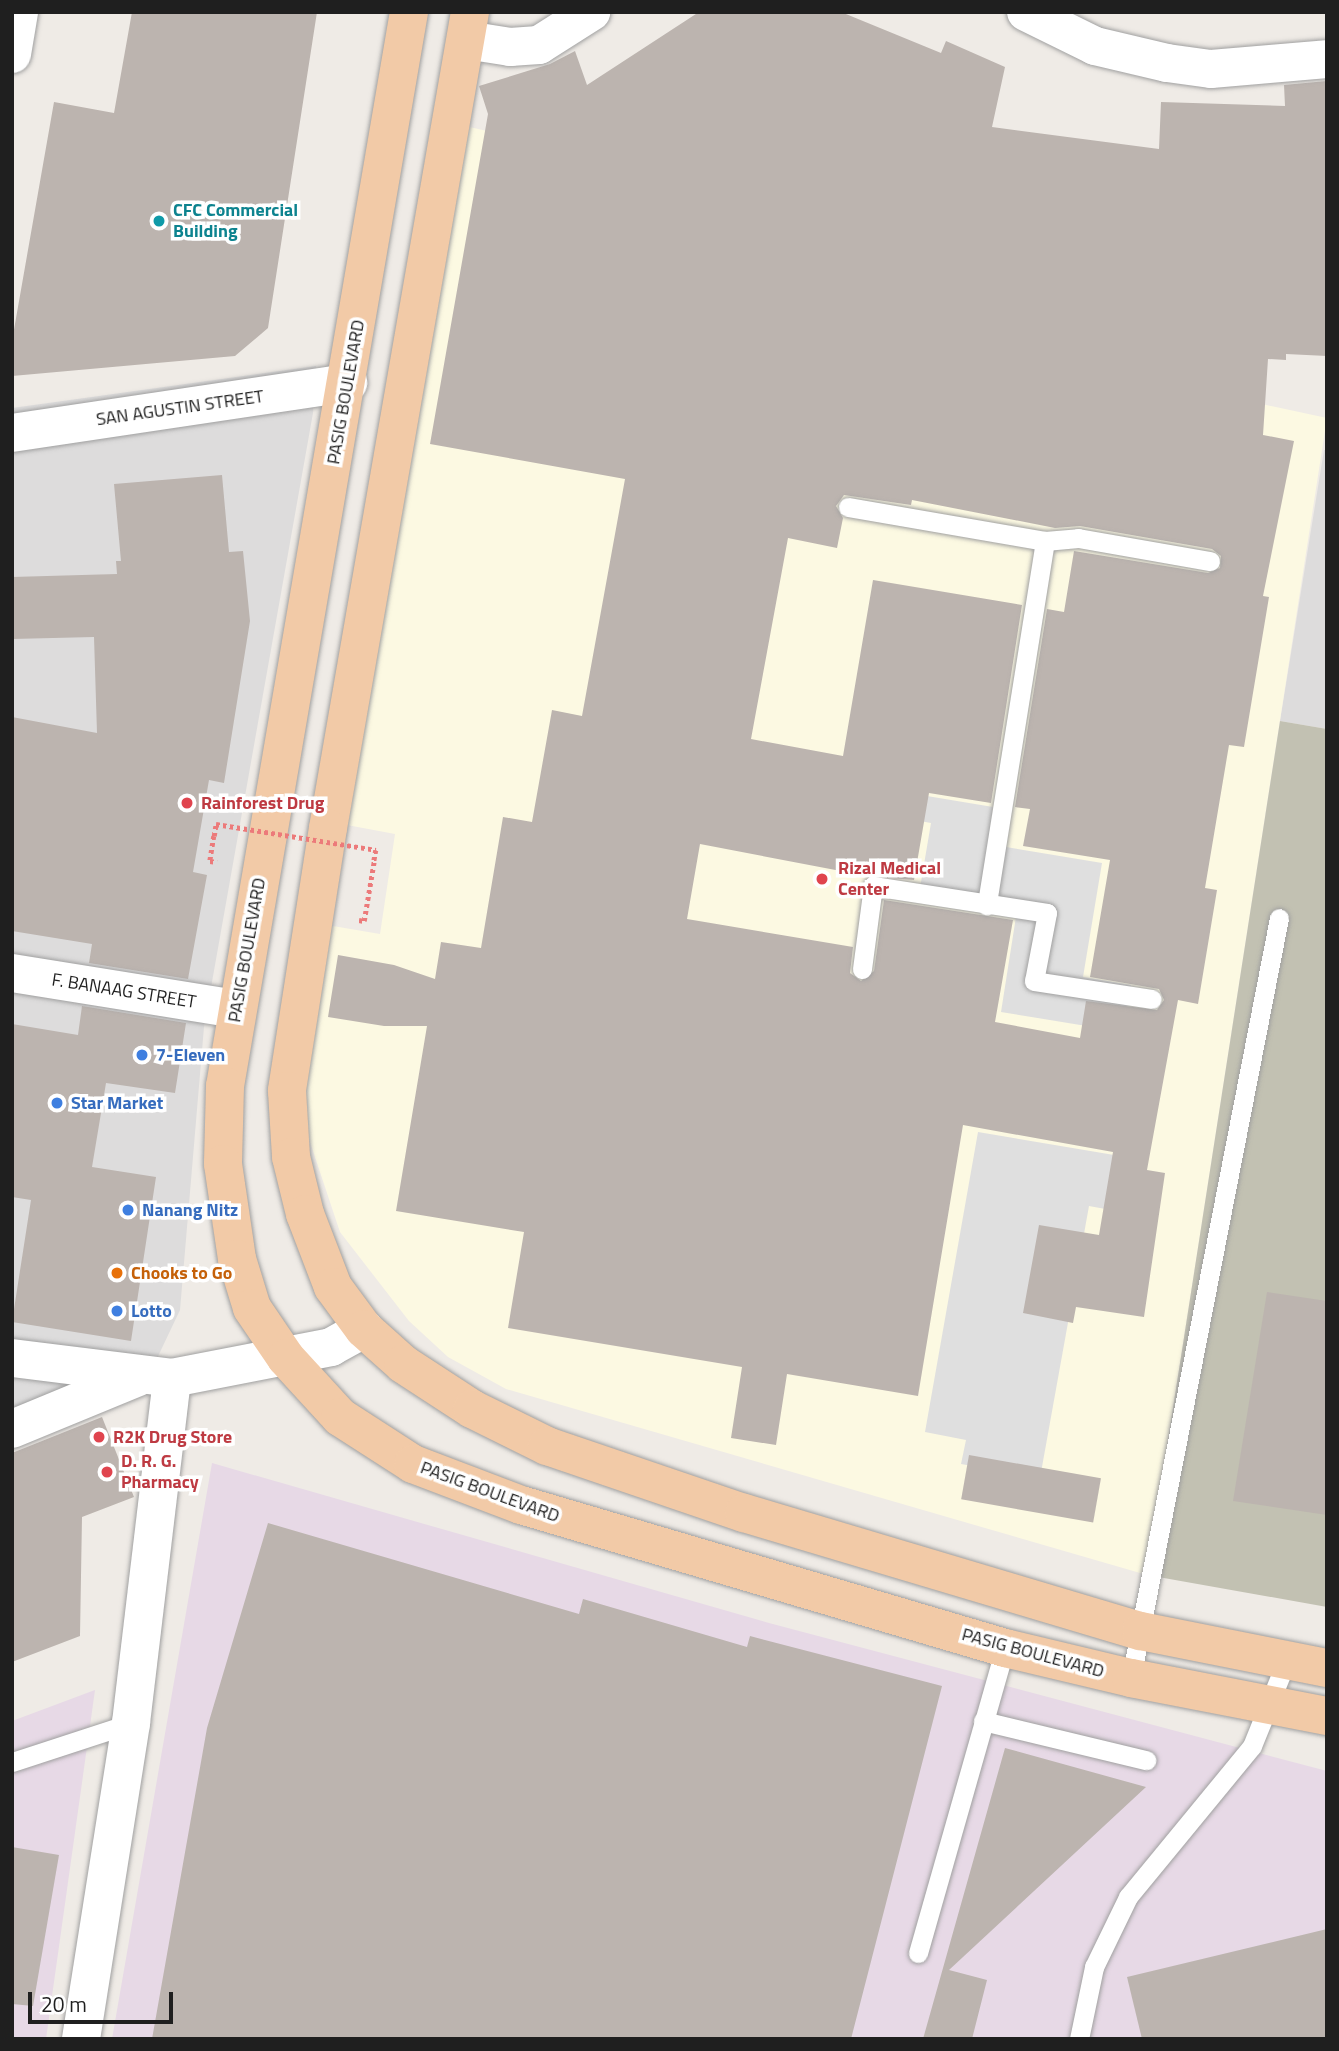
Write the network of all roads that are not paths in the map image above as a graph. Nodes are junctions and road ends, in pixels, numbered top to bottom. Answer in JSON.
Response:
{"nodes":[{"id":1,"x":19,"y":12,"type":"edge"},
{"id":2,"x":409,"y":12,"type":"edge"},
{"id":3,"x":591,"y":12,"type":"edge"},
{"id":4,"x":1026,"y":12,"type":"edge"},
{"id":5,"x":468,"y":26,"type":"edge"},
{"id":6,"x":12,"y":54,"type":"edge"},
{"id":7,"x":1327,"y":59,"type":"edge"},
{"id":8,"x":348,"y":383,"type":"junction"},
{"id":9,"x":12,"y":433,"type":"edge"},
{"id":10,"x":848,"y":507,"type":"dead end"},
{"id":11,"x":1045,"y":541,"type":"junction"},
{"id":12,"x":1210,"y":561,"type":"dead end"},
{"id":13,"x":987,"y":905,"type":"junction"},
{"id":14,"x":1279,"y":918,"type":"dead end"},
{"id":15,"x":862,"y":969,"type":"dead end"},
{"id":16,"x":12,"y":973,"type":"edge"},
{"id":17,"x":1152,"y":999,"type":"dead end"},
{"id":18,"x":236,"y":1009,"type":"junction"},
{"id":19,"x":364,"y":1329,"type":"junction"},
{"id":20,"x":12,"y":1357,"type":"edge"},
{"id":21,"x":286,"y":1358,"type":"junction"},
{"id":22,"x":155,"y":1377,"type":"junction"},
{"id":23,"x":12,"y":1429,"type":"edge"},
{"id":24,"x":1141,"y":1631,"type":"junction"},
{"id":25,"x":1004,"y":1648,"type":"junction"},
{"id":26,"x":1286,"y":1662,"type":"junction"},
{"id":27,"x":1327,"y":1668,"type":"edge"},
{"id":28,"x":1131,"y":1678,"type":"junction"},
{"id":29,"x":1272,"y":1707,"type":"junction"},
{"id":30,"x":1327,"y":1716,"type":"edge"},
{"id":31,"x":983,"y":1721,"type":"junction"},
{"id":32,"x":131,"y":1723,"type":"junction"},
{"id":33,"x":1146,"y":1760,"type":"dead end"},
{"id":34,"x":12,"y":1762,"type":"edge"},
{"id":35,"x":918,"y":1953,"type":"dead end"},
{"id":36,"x":81,"y":2039,"type":"edge"},
{"id":37,"x":1079,"y":2039,"type":"edge"}],
"edges":[{"from":1,"to":6,"type":"street"},
{"from":2,"to":8,"type":"main road","name":"PASIG BOULEVARD"},
{"from":3,"to":5,"type":"street"},
{"from":4,"to":7,"type":"street"},
{"from":5,"to":19,"type":"main road"},
{"from":8,"to":9,"type":"street","name":"SAN AGUSTIN STREET"},
{"from":8,"to":18,"type":"main road","name":"PASIG BOULEVARD"},
{"from":10,"to":11,"type":"lane"},
{"from":11,"to":12,"type":"lane"},
{"from":11,"to":13,"type":"lane"},
{"from":13,"to":15,"type":"lane"},
{"from":13,"to":17,"type":"lane"},
{"from":14,"to":24,"type":"lane"},
{"from":16,"to":18,"type":"street","name":"F. BANAAG STREET"},
{"from":18,"to":21,"type":"main road","name":"PASIG BOULEVARD"},
{"from":19,"to":21,"type":"street"},
{"from":19,"to":24,"type":"main road"},
{"from":20,"to":22,"type":"street"},
{"from":21,"to":22,"type":"street"},
{"from":21,"to":25,"type":"main road","name":"PASIG BOULEVARD"},
{"from":22,"to":23,"type":"street"},
{"from":22,"to":32,"type":"street"},
{"from":24,"to":26,"type":"main road"},
{"from":24,"to":28,"type":"lane"},
{"from":25,"to":28,"type":"main road","name":"PASIG BOULEVARD"},
{"from":25,"to":31,"type":"lane"},
{"from":26,"to":27,"type":"main road"},
{"from":26,"to":29,"type":"lane"},
{"from":28,"to":29,"type":"main road","name":"PASIG BOULEVARD"},
{"from":29,"to":30,"type":"main road","name":"PASIG BOULEVARD"},
{"from":29,"to":37,"type":"lane"},
{"from":31,"to":33,"type":"lane"},
{"from":31,"to":35,"type":"lane"},
{"from":32,"to":34,"type":"lane"},
{"from":32,"to":36,"type":"street"}]}
